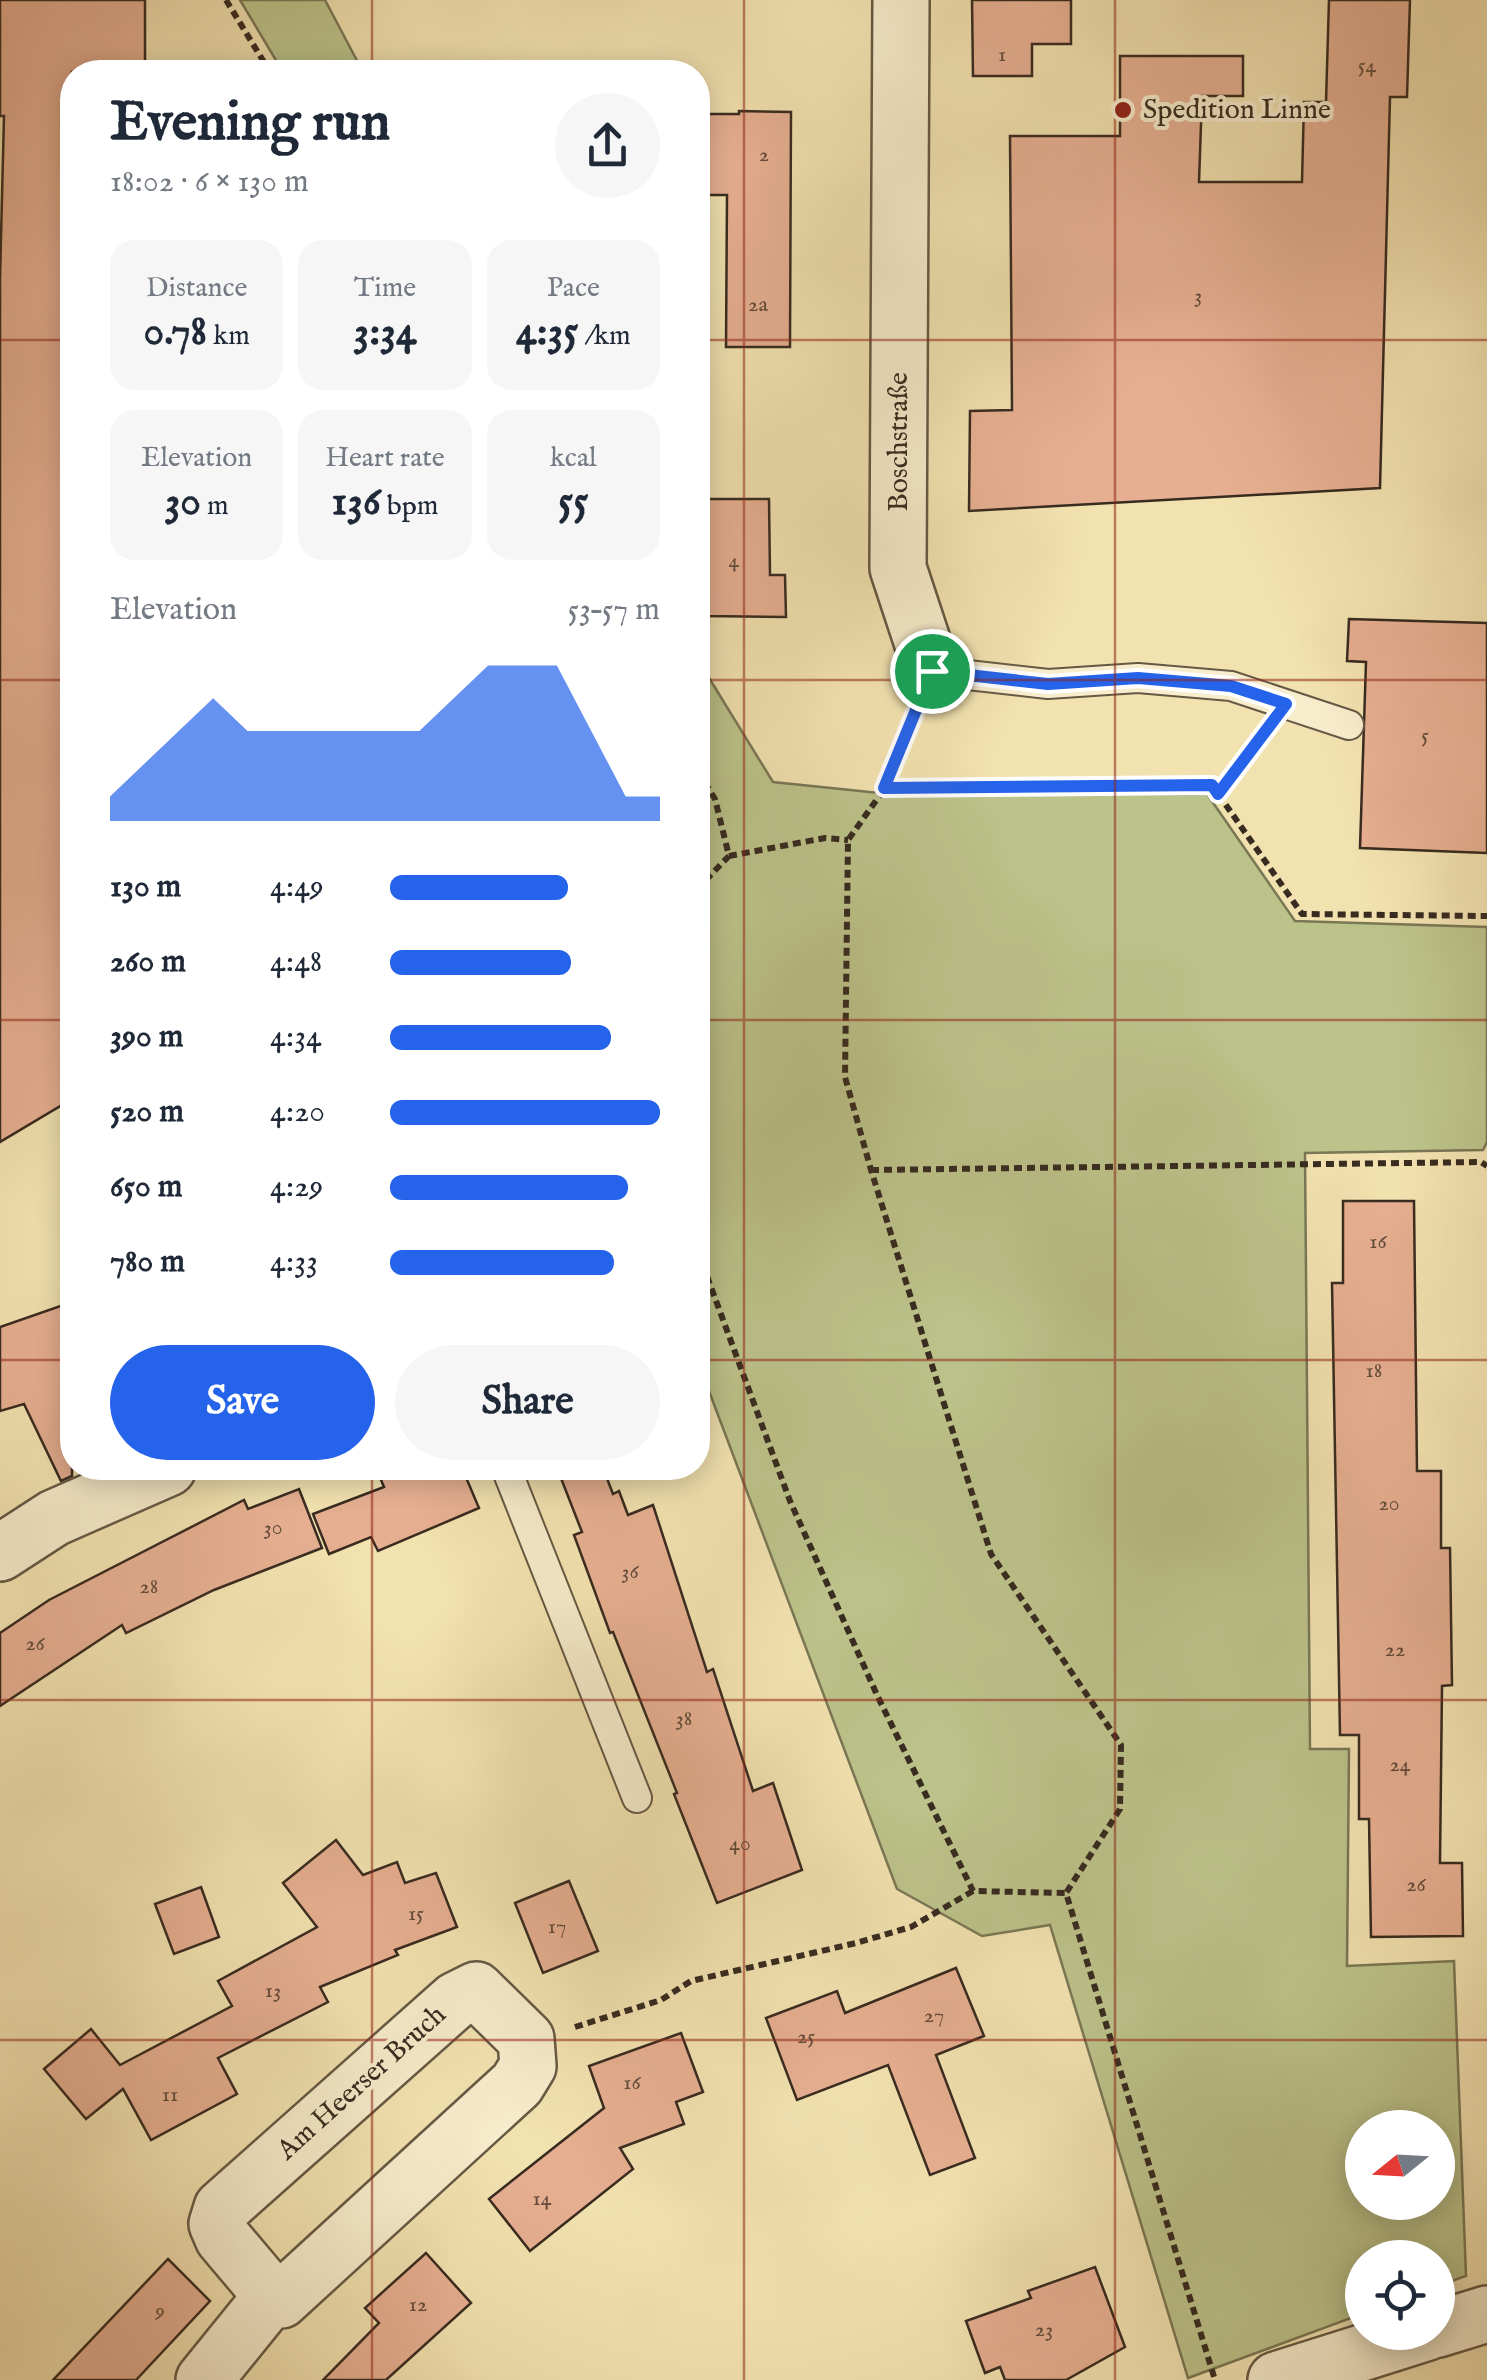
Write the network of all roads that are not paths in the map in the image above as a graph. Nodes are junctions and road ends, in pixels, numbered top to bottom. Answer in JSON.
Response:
{"nodes":[{"id":1,"x":901,"y":0,"type":"edge"},
{"id":2,"x":932,"y":671,"type":"joint"},
{"id":3,"x":1349,"y":725,"type":"dead end"},
{"id":4,"x":141,"y":1480,"type":"edge"},
{"id":5,"x":511,"y":1480,"type":"edge"},
{"id":6,"x":0,"y":1553,"type":"edge"},
{"id":7,"x":637,"y":1798,"type":"dead end"},
{"id":8,"x":272,"y":2296,"type":"junction"},
{"id":9,"x":1487,"y":2314,"type":"edge"},
{"id":10,"x":1455,"y":2324,"type":"edge"},
{"id":11,"x":1371,"y":2350,"type":"edge"},
{"id":12,"x":204,"y":2380,"type":"edge"},
{"id":13,"x":1276,"y":2380,"type":"edge"}],
"edges":[{"from":1,"to":2,"type":"street","name":"Boschstraße"},
{"from":2,"to":3,"type":"lane"},
{"from":4,"to":6,"type":"street"},
{"from":5,"to":7,"type":"lane"},
{"from":8,"to":8,"type":"street","name":"Am Heerser Bruch"},
{"from":8,"to":12,"type":"street","name":"Am Heerser Bruch"},
{"from":9,"to":10,"type":"street"},
{"from":11,"to":13,"type":"street"}]}
